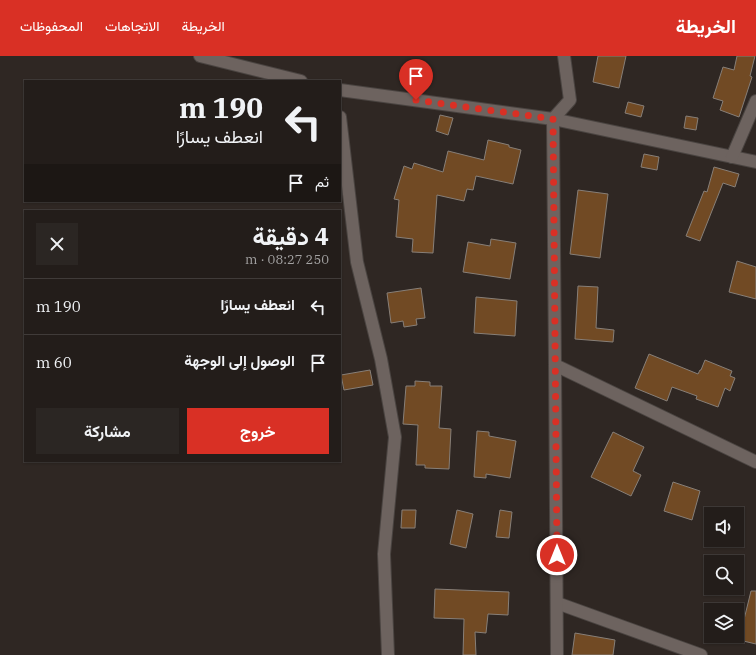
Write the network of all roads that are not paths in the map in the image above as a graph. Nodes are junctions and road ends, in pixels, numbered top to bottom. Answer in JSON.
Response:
{"nodes":[{"id":1,"x":200,"y":56,"type":"edge"},
{"id":2,"x":564,"y":56,"type":"edge"},
{"id":3,"x":297,"y":80,"type":"edge"},
{"id":4,"x":341,"y":90,"type":"edge"},
{"id":5,"x":756,"y":101,"type":"edge"},
{"id":6,"x":553,"y":119,"type":"junction"},
{"id":7,"x":341,"y":125,"type":"edge"},
{"id":8,"x":732,"y":157,"type":"junction"},
{"id":9,"x":756,"y":162,"type":"edge"},
{"id":10,"x":555,"y":365,"type":"junction"},
{"id":11,"x":756,"y":462,"type":"edge"},
{"id":12,"x":557,"y":603,"type":"junction"},
{"id":13,"x":388,"y":655,"type":"edge"},
{"id":14,"x":557,"y":655,"type":"edge"},
{"id":15,"x":701,"y":655,"type":"edge"}],
"edges":[{"from":1,"to":3,"type":"street"},
{"from":2,"to":6,"type":"street"},
{"from":4,"to":6,"type":"street"},
{"from":5,"to":8,"type":"street"},
{"from":6,"to":8,"type":"street"},
{"from":6,"to":10,"type":"street"},
{"from":7,"to":13,"type":"street"},
{"from":8,"to":9,"type":"street"},
{"from":10,"to":11,"type":"street"},
{"from":10,"to":12,"type":"street"},
{"from":12,"to":14,"type":"street"},
{"from":12,"to":15,"type":"street"}]}
